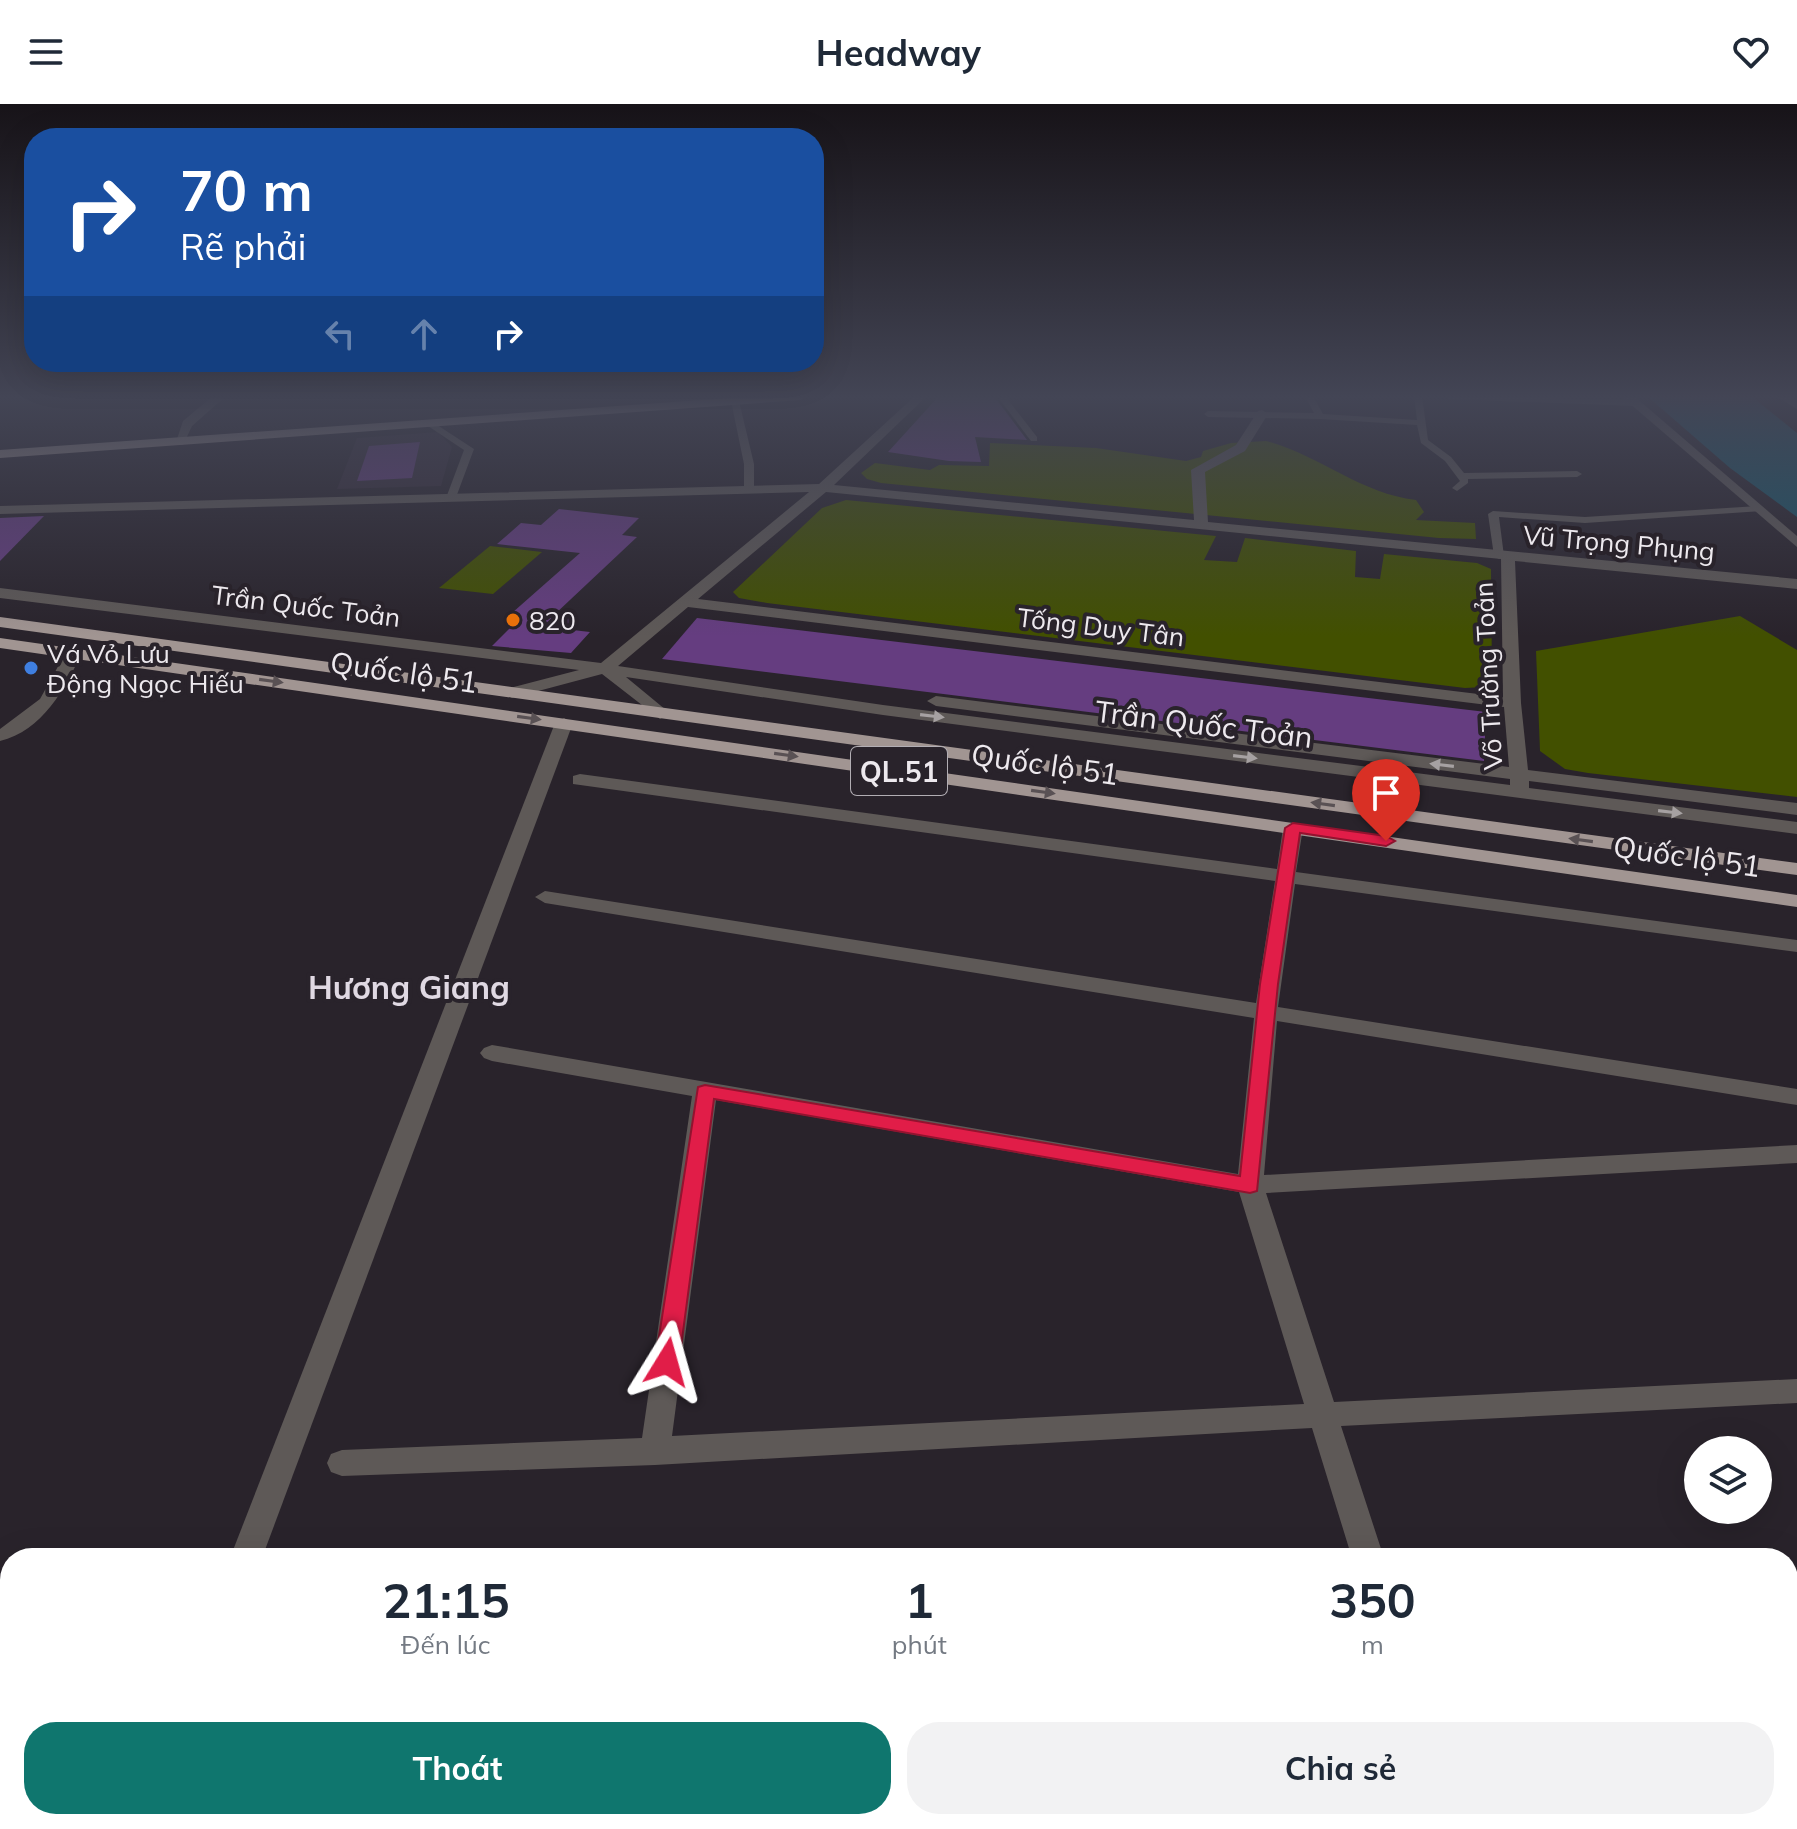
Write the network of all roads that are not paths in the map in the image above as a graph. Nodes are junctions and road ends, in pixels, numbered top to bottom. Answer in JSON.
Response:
{"nodes":[{"id":1,"x":459,"y":476,"type":"edge"},
{"id":2,"x":749,"y":476,"type":"edge"},
{"id":3,"x":835,"y":476,"type":"edge"},
{"id":4,"x":1198,"y":476,"type":"edge"},
{"id":5,"x":1461,"y":476,"type":"edge"},
{"id":6,"x":1721,"y":476,"type":"edge"},
{"id":7,"x":823,"y":488,"type":"junction"},
{"id":8,"x":1457,"y":488,"type":"dead end"},
{"id":9,"x":749,"y":490,"type":"junction"},
{"id":10,"x":451,"y":498,"type":"junction"},
{"id":11,"x":1758,"y":509,"type":"junction"},
{"id":12,"x":0,"y":510,"type":"edge"},
{"id":13,"x":1201,"y":525,"type":"junction"},
{"id":14,"x":1797,"y":543,"type":"edge"},
{"id":15,"x":1503,"y":556,"type":"junction"},
{"id":16,"x":1797,"y":584,"type":"edge"},
{"id":17,"x":0,"y":593,"type":"edge"},
{"id":18,"x":684,"y":602,"type":"junction"},
{"id":19,"x":0,"y":622,"type":"edge"},
{"id":20,"x":0,"y":643,"type":"edge"},
{"id":21,"x":74,"y":652,"type":"junction"},
{"id":22,"x":605,"y":668,"type":"junction"},
{"id":23,"x":512,"y":693,"type":"junction"},
{"id":24,"x":1512,"y":703,"type":"junction"},
{"id":25,"x":660,"y":714,"type":"junction"},
{"id":26,"x":564,"y":723,"type":"junction"},
{"id":27,"x":0,"y":736,"type":"edge"},
{"id":28,"x":580,"y":780,"type":"dead end"},
{"id":29,"x":1520,"y":784,"type":"junction"},
{"id":30,"x":1797,"y":809,"type":"edge"},
{"id":31,"x":1293,"y":828,"type":"junction"},
{"id":32,"x":1797,"y":828,"type":"edge"},
{"id":33,"x":1797,"y":869,"type":"edge"},
{"id":34,"x":1285,"y":875,"type":"junction"},
{"id":35,"x":545,"y":897,"type":"dead end"},
{"id":36,"x":1797,"y":901,"type":"edge"},
{"id":37,"x":1797,"y":946,"type":"edge"},
{"id":38,"x":1266,"y":1011,"type":"junction"},
{"id":39,"x":492,"y":1053,"type":"dead end"},
{"id":40,"x":705,"y":1091,"type":"junction"},
{"id":41,"x":1797,"y":1097,"type":"edge"},
{"id":42,"x":1797,"y":1154,"type":"edge"},
{"id":43,"x":1250,"y":1185,"type":"junction"},
{"id":44,"x":1797,"y":1391,"type":"edge"},
{"id":45,"x":1322,"y":1413,"type":"junction"},
{"id":46,"x":655,"y":1452,"type":"junction"},
{"id":47,"x":342,"y":1463,"type":"dead end"},
{"id":48,"x":250,"y":1548,"type":"edge"},
{"id":49,"x":1365,"y":1548,"type":"edge"}],
"edges":[{"from":1,"to":10,"type":"lane"},
{"from":2,"to":9,"type":"lane"},
{"from":3,"to":7,"type":"street"},
{"from":4,"to":13,"type":"street"},
{"from":5,"to":8,"type":"lane"},
{"from":6,"to":11,"type":"street"},
{"from":7,"to":9,"type":"street","name":"Vũ Trọng Phụng"},
{"from":7,"to":13,"type":"street","name":"Vũ Trọng Phụng"},
{"from":7,"to":18,"type":"street"},
{"from":9,"to":10,"type":"street","name":"Vũ Trọng Phụng"},
{"from":10,"to":12,"type":"street","name":"Vũ Trọng Phụng"},
{"from":11,"to":14,"type":"street"},
{"from":11,"to":15,"type":"lane"},
{"from":13,"to":15,"type":"street","name":"Vũ Trọng Phụng"},
{"from":15,"to":16,"type":"street","name":"Vũ Trọng Phụng"},
{"from":15,"to":24,"type":"street","name":"Võ Trường Toản"},
{"from":17,"to":22,"type":"street","name":"Trần Quốc Toản"},
{"from":18,"to":22,"type":"street"},
{"from":18,"to":24,"type":"street","name":"Tống Duy Tân"},
{"from":19,"to":23,"type":"highway","name":"Quốc lộ 51","number":"QL.51"},
{"from":20,"to":21,"type":"highway","name":"Quốc lộ 51","number":"QL.51"},
{"from":21,"to":26,"type":"highway","name":"Quốc lộ 51","number":"QL.51","one_way":true},
{"from":21,"to":27,"type":"street"},
{"from":22,"to":23,"type":"street"},
{"from":22,"to":25,"type":"street"},
{"from":22,"to":29,"type":"street","name":"Trần Quốc Toản"},
{"from":23,"to":25,"type":"highway","name":"Quốc lộ 51","number":"QL.51"},
{"from":24,"to":29,"type":"street","name":"Võ Trường Toản"},
{"from":33,"to":25,"type":"highway","name":"Quốc lộ 51","number":"QL.51","one_way":true},
{"from":26,"to":31,"type":"highway","name":"Quốc lộ 51","number":"QL.51","one_way":true},
{"from":26,"to":48,"type":"street"},
{"from":28,"to":34,"type":"street"},
{"from":29,"to":30,"type":"street","name":"Trần Quốc Toản"},
{"from":29,"to":32,"type":"street","name":"Trần Quốc Toản","one_way":true},
{"from":31,"to":34,"type":"street"},
{"from":31,"to":36,"type":"highway","name":"Quốc lộ 51","number":"QL.51"},
{"from":34,"to":37,"type":"street"},
{"from":34,"to":38,"type":"street"},
{"from":35,"to":38,"type":"street"},
{"from":38,"to":41,"type":"street"},
{"from":38,"to":43,"type":"street"},
{"from":39,"to":40,"type":"street"},
{"from":40,"to":43,"type":"street"},
{"from":40,"to":46,"type":"street"},
{"from":42,"to":43,"type":"street"},
{"from":43,"to":45,"type":"street"},
{"from":44,"to":45,"type":"street"},
{"from":45,"to":46,"type":"street"},
{"from":45,"to":49,"type":"street"},
{"from":46,"to":47,"type":"street"}]}
